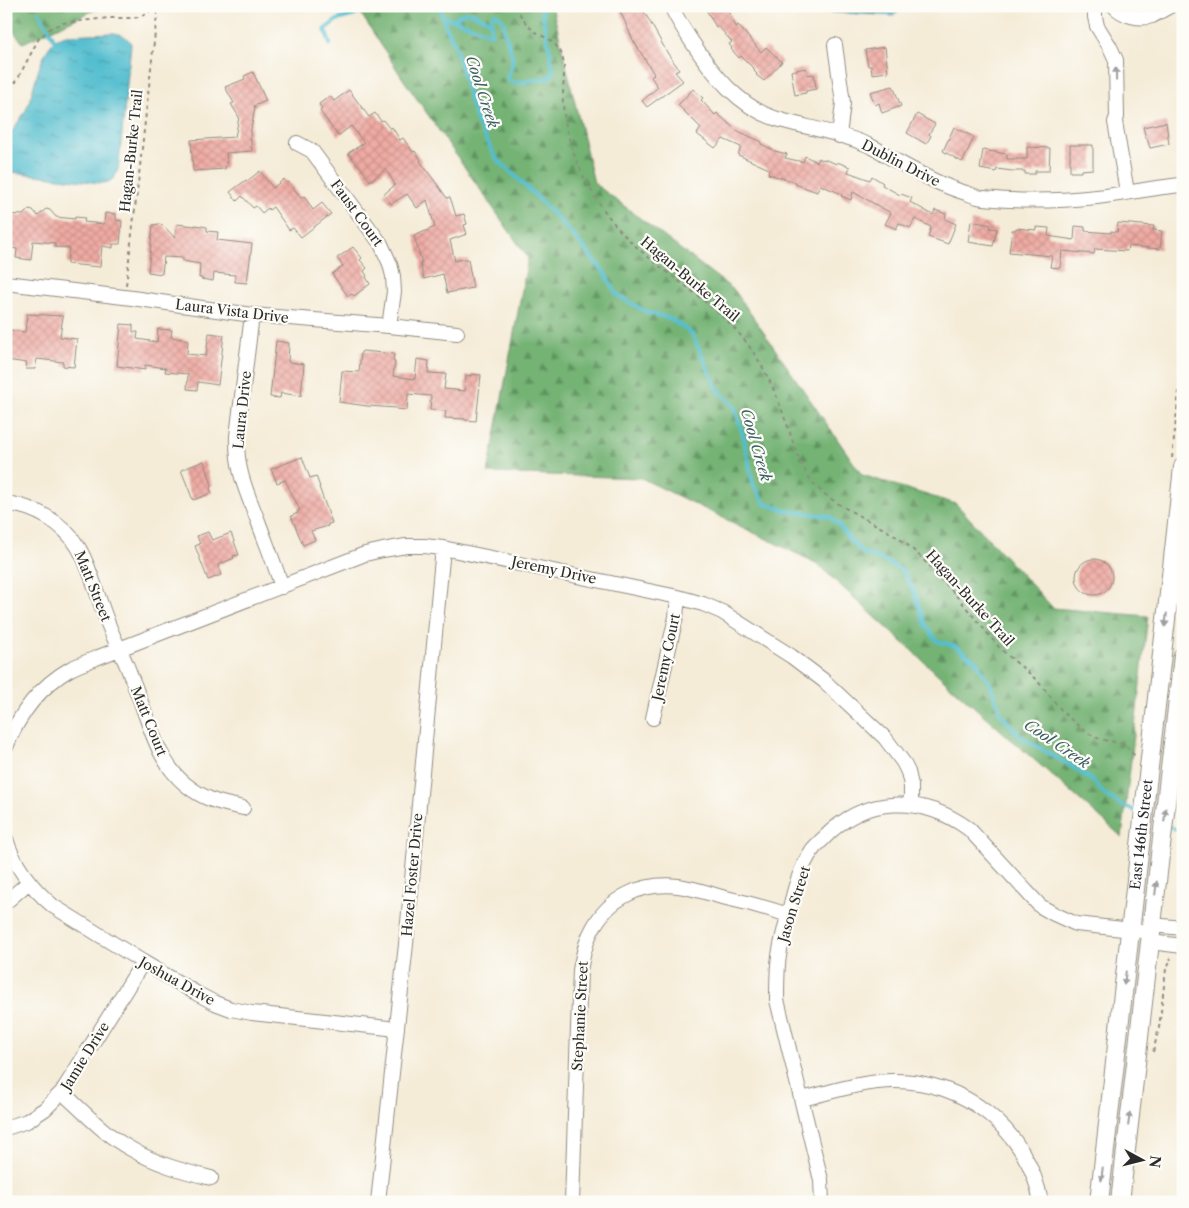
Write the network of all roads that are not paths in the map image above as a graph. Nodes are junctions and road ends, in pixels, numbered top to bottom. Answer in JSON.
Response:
{"nodes":[{"id":1,"x":671,"y":6,"type":"edge"},
{"id":2,"x":1095,"y":6,"type":"edge"},
{"id":3,"x":1114,"y":6,"type":"edge"},
{"id":4,"x":1170,"y":6,"type":"edge"},
{"id":5,"x":835,"y":45,"type":"dead end"},
{"id":6,"x":839,"y":136,"type":"junction"},
{"id":7,"x":297,"y":143,"type":"dead end"},
{"id":8,"x":1183,"y":185,"type":"edge"},
{"id":9,"x":1127,"y":192,"type":"junction"},
{"id":10,"x":6,"y":283,"type":"edge"},
{"id":11,"x":252,"y":315,"type":"junction"},
{"id":12,"x":389,"y":326,"type":"junction"},
{"id":13,"x":458,"y":333,"type":"dead end"},
{"id":14,"x":1177,"y":462,"type":"edge"},
{"id":15,"x":6,"y":503,"type":"edge"},
{"id":16,"x":1179,"y":541,"type":"edge"},
{"id":17,"x":443,"y":548,"type":"junction"},
{"id":18,"x":282,"y":587,"type":"junction"},
{"id":19,"x":678,"y":597,"type":"junction"},
{"id":20,"x":120,"y":649,"type":"junction"},
{"id":21,"x":1183,"y":656,"type":"edge"},
{"id":22,"x":653,"y":718,"type":"dead end"},
{"id":23,"x":6,"y":747,"type":"edge"},
{"id":24,"x":911,"y":805,"type":"junction"},
{"id":25,"x":243,"y":808,"type":"dead end"},
{"id":26,"x":6,"y":839,"type":"edge"},
{"id":27,"x":29,"y":882,"type":"junction"},
{"id":28,"x":6,"y":902,"type":"edge"},
{"id":29,"x":788,"y":915,"type":"junction"},
{"id":30,"x":1183,"y":928,"type":"edge"},
{"id":31,"x":1130,"y":930,"type":"junction"},
{"id":32,"x":1151,"y":933,"type":"junction"},
{"id":33,"x":1183,"y":946,"type":"edge"},
{"id":34,"x":143,"y":962,"type":"junction"},
{"id":35,"x":397,"y":1029,"type":"junction"},
{"id":36,"x":62,"y":1092,"type":"junction"},
{"id":37,"x":802,"y":1099,"type":"junction"},
{"id":38,"x":6,"y":1128,"type":"edge"},
{"id":39,"x":211,"y":1178,"type":"dead end"},
{"id":40,"x":378,"y":1202,"type":"edge"},
{"id":41,"x":572,"y":1202,"type":"edge"},
{"id":42,"x":822,"y":1202,"type":"edge"},
{"id":43,"x":1041,"y":1202,"type":"edge"},
{"id":44,"x":1099,"y":1202,"type":"edge"},
{"id":45,"x":1120,"y":1202,"type":"edge"}],
"edges":[{"from":1,"to":6,"type":"street","name":"Dublin Drive"},
{"from":9,"to":2,"type":"street","one_way":true},
{"from":3,"to":4,"type":"street"},
{"from":5,"to":6,"type":"street"},
{"from":6,"to":9,"type":"street","name":"Dublin Drive"},
{"from":7,"to":12,"type":"street","name":"Faust Court"},
{"from":8,"to":9,"type":"street","name":"Dublin Drive"},
{"from":10,"to":11,"type":"street","name":"Laura Vista Drive"},
{"from":11,"to":12,"type":"street","name":"Laura Vista Drive"},
{"from":11,"to":18,"type":"street","name":"Laura Drive"},
{"from":12,"to":13,"type":"street","name":"Laura Vista Drive"},
{"from":14,"to":16,"type":"main road","name":"East 146th Street"},
{"from":15,"to":20,"type":"street","name":"Matt Street"},
{"from":16,"to":31,"type":"main road","name":"East 146th Street","one_way":true},
{"from":17,"to":18,"type":"street","name":"Jeremy Drive"},
{"from":17,"to":19,"type":"street","name":"Jeremy Drive"},
{"from":17,"to":35,"type":"street","name":"Hazel Foster Drive"},
{"from":18,"to":20,"type":"street","name":"Jeremy Drive"},
{"from":19,"to":22,"type":"street","name":"Jeremy Court"},
{"from":19,"to":24,"type":"street","name":"Jeremy Drive"},
{"from":20,"to":23,"type":"street"},
{"from":20,"to":25,"type":"street","name":"Matt Court"},
{"from":32,"to":21,"type":"main road","name":"East 146th Street","one_way":true},
{"from":24,"to":29,"type":"street","name":"Jason Street"},
{"from":24,"to":31,"type":"street","name":"Jason Street"},
{"from":26,"to":27,"type":"street","name":"Joshua Drive"},
{"from":27,"to":28,"type":"street"},
{"from":27,"to":34,"type":"street","name":"Joshua Drive"},
{"from":29,"to":37,"type":"street","name":"Jason Street"},
{"from":29,"to":41,"type":"street","name":"Stephanie Street"},
{"from":30,"to":32,"type":"street"},
{"from":31,"to":32,"type":"street","name":"Jason Street"},
{"from":31,"to":44,"type":"main road","name":"East 146th Street","one_way":true},
{"from":32,"to":33,"type":"street"},
{"from":45,"to":32,"type":"main road","name":"East 146th Street","one_way":true},
{"from":34,"to":35,"type":"street","name":"Joshua Drive"},
{"from":34,"to":36,"type":"street","name":"Jamie Drive"},
{"from":35,"to":40,"type":"street","name":"Hazel Foster Drive"},
{"from":36,"to":38,"type":"street","name":"Jamie Drive"},
{"from":36,"to":39,"type":"street"},
{"from":37,"to":42,"type":"street","name":"Jason Street"},
{"from":37,"to":43,"type":"street"}]}
